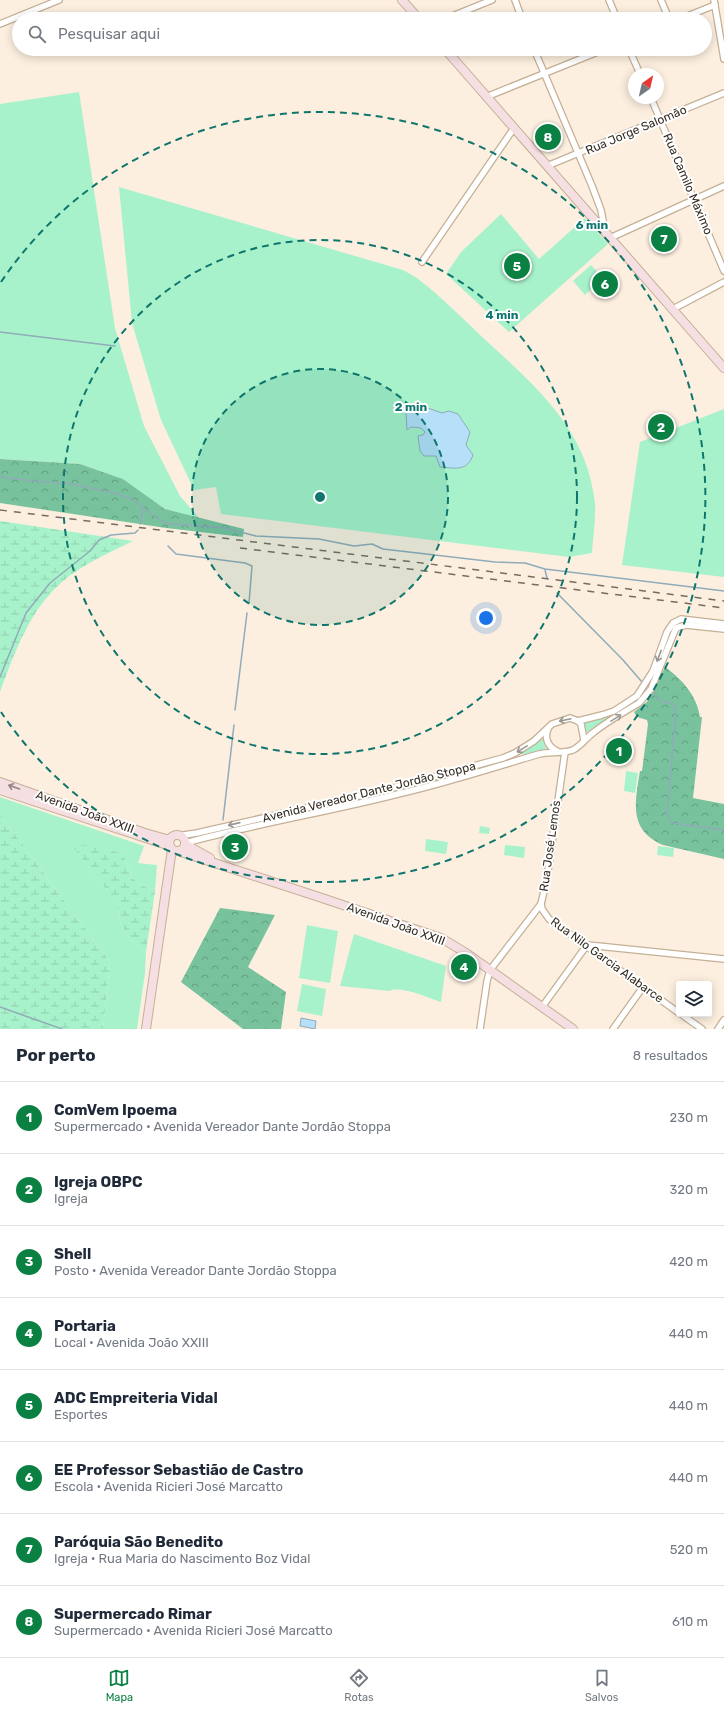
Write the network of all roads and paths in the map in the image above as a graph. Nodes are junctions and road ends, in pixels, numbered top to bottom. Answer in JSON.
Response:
{"nodes":[{"id":1,"x":59,"y":0,"type":"edge"},
{"id":2,"x":402,"y":0,"type":"edge"},
{"id":3,"x":492,"y":0,"type":"edge"},
{"id":4,"x":515,"y":0,"type":"edge"},
{"id":5,"x":609,"y":0,"type":"edge"},
{"id":6,"x":661,"y":0,"type":"edge"},
{"id":7,"x":715,"y":2,"type":"edge"},
{"id":8,"x":30,"y":12,"type":"edge"},
{"id":9,"x":413,"y":12,"type":"edge"},
{"id":10,"x":462,"y":12,"type":"edge"},
{"id":11,"x":519,"y":12,"type":"edge"},
{"id":12,"x":614,"y":12,"type":"edge"},
{"id":13,"x":666,"y":12,"type":"edge"},
{"id":14,"x":694,"y":12,"type":"edge"},
{"id":15,"x":12,"y":19,"type":"edge"},
{"id":16,"x":0,"y":24,"type":"edge"},
{"id":17,"x":451,"y":56,"type":"edge"},
{"id":18,"x":537,"y":56,"type":"edge"},
{"id":19,"x":588,"y":56,"type":"edge"},
{"id":20,"x":633,"y":56,"type":"edge"},
{"id":21,"x":724,"y":59,"type":"edge"},
{"id":22,"x":638,"y":68,"type":"edge"},
{"id":23,"x":544,"y":74,"type":"junction"},
{"id":24,"x":724,"y":93,"type":"edge"},
{"id":25,"x":486,"y":97,"type":"junction"},
{"id":26,"x":654,"y":104,"type":"edge"},
{"id":27,"x":660,"y":119,"type":"junction"},
{"id":28,"x":514,"y":128,"type":"junction"},
{"id":29,"x":579,"y":154,"type":"junction"},
{"id":30,"x":547,"y":166,"type":"junction"},
{"id":31,"x":724,"y":186,"type":"edge"},
{"id":32,"x":694,"y":199,"type":"junction"},
{"id":33,"x":608,"y":235,"type":"junction"},
{"id":34,"x":422,"y":262,"type":"dead end"},
{"id":35,"x":724,"y":271,"type":"edge"},
{"id":36,"x":724,"y":282,"type":"edge"},
{"id":37,"x":672,"y":309,"type":"junction"},
{"id":38,"x":724,"y":368,"type":"edge"},
{"id":39,"x":724,"y":624,"type":"edge"},
{"id":40,"x":724,"y":629,"type":"edge"},
{"id":41,"x":578,"y":721,"type":"junction"},
{"id":42,"x":552,"y":724,"type":"junction"},
{"id":43,"x":584,"y":740,"type":"junction"},
{"id":44,"x":562,"y":752,"type":"junction"},
{"id":45,"x":0,"y":782,"type":"edge"},
{"id":46,"x":0,"y":790,"type":"edge"},
{"id":47,"x":185,"y":843,"type":"junction"},
{"id":48,"x":173,"y":844,"type":"junction"},
{"id":49,"x":222,"y":866,"type":"junction"},
{"id":50,"x":541,"y":904,"type":"junction"},
{"id":51,"x":588,"y":945,"type":"junction"},
{"id":52,"x":716,"y":958,"type":"junction"},
{"id":53,"x":724,"y":959,"type":"edge"},
{"id":54,"x":724,"y":964,"type":"edge"},
{"id":55,"x":490,"y":970,"type":"junction"},
{"id":56,"x":643,"y":987,"type":"junction"},
{"id":57,"x":542,"y":1007,"type":"junction"},
{"id":58,"x":676,"y":1010,"type":"edge"},
{"id":59,"x":686,"y":1017,"type":"edge"},
{"id":60,"x":724,"y":1020,"type":"edge"},
{"id":61,"x":146,"y":1029,"type":"edge"},
{"id":62,"x":480,"y":1029,"type":"edge"},
{"id":63,"x":573,"y":1029,"type":"edge"},
{"id":64,"x":613,"y":1029,"type":"edge"},
{"id":65,"x":702,"y":1029,"type":"edge"},
{"id":66,"x":718,"y":1029,"type":"edge"}],
"edges":[{"from":1,"to":8,"type":"street"},
{"from":2,"to":9,"type":"main road"},
{"from":3,"to":10,"type":"street"},
{"from":4,"to":11,"type":"street"},
{"from":5,"to":12,"type":"street"},
{"from":6,"to":13,"type":"street"},
{"from":7,"to":14,"type":"street"},
{"from":7,"to":21,"type":"street"},
{"from":15,"to":16,"type":"street"},
{"from":17,"to":25,"type":"main road"},
{"from":18,"to":23,"type":"street"},
{"from":19,"to":23,"type":"street"},
{"from":20,"to":22,"type":"street"},
{"from":23,"to":25,"type":"street"},
{"from":23,"to":29,"type":"street"},
{"from":24,"to":27,"type":"street","name":"Rua Jorge Salomão"},
{"from":25,"to":28,"type":"main road"},
{"from":26,"to":27,"type":"street","name":"Rua Camilo Máximo"},
{"from":27,"to":29,"type":"street","name":"Rua Jorge Salomão"},
{"from":27,"to":32,"type":"street","name":"Rua Camilo Máximo"},
{"from":28,"to":30,"type":"main road"},
{"from":28,"to":34,"type":"street"},
{"from":29,"to":30,"type":"street","name":"Rua Jorge Salomão"},
{"from":29,"to":33,"type":"street"},
{"from":30,"to":33,"type":"main road"},
{"from":31,"to":32,"type":"street"},
{"from":32,"to":33,"type":"street"},
{"from":32,"to":35,"type":"street","name":"Rua Camilo Máximo"},
{"from":33,"to":37,"type":"main road"},
{"from":36,"to":37,"type":"street"},
{"from":37,"to":38,"type":"main road"},
{"from":39,"to":41,"type":"street","name":"Avenida Vereador Dante Jordão Stoppa","one_way":true},
{"from":43,"to":40,"type":"street","name":"Avenida Vereador Dante Jordão Stoppa","one_way":true},
{"from":41,"to":42,"type":"street","name":"Avenida Vereador Dante Jordão Stoppa","one_way":true},
{"from":41,"to":43,"type":"street"},
{"from":42,"to":44,"type":"street"},
{"from":42,"to":48,"type":"street","name":"Avenida Vereador Dante Jordão Stoppa","one_way":true},
{"from":43,"to":44,"type":"street","name":"Avenida Vereador Dante Jordão Stoppa"},
{"from":44,"to":47,"type":"street","name":"Avenida Vereador Dante Jordão Stoppa"},
{"from":44,"to":50,"type":"street","name":"Rua José Lemos"},
{"from":48,"to":45,"type":"main road","name":"Avenida João XXIII","one_way":true},
{"from":46,"to":48,"type":"main road","name":"Avenida João XXIII"},
{"from":47,"to":48,"type":"main road","name":"Avenida João XXIII"},
{"from":47,"to":49,"type":"main road","name":"Avenida João XXIII"},
{"from":48,"to":49,"type":"main road","name":"Avenida João XXIII"},
{"from":48,"to":61,"type":"main road"},
{"from":49,"to":55,"type":"main road","name":"Avenida João XXIII"},
{"from":50,"to":51,"type":"street","name":"Rua Nilo Garcia Alabarce"},
{"from":50,"to":55,"type":"street","name":"Rua José Lemos"},
{"from":51,"to":52,"type":"street"},
{"from":51,"to":56,"type":"street","name":"Rua Nilo Garcia Alabarce"},
{"from":51,"to":57,"type":"street"},
{"from":52,"to":53,"type":"street"},
{"from":52,"to":54,"type":"street"},
{"from":55,"to":57,"type":"main road","name":"Avenida João XXIII"},
{"from":55,"to":62,"type":"street"},
{"from":56,"to":58,"type":"street","name":"Rua Nilo Garcia Alabarce"},
{"from":56,"to":64,"type":"street"},
{"from":57,"to":63,"type":"main road","name":"Avenida João XXIII"},
{"from":59,"to":65,"type":"street","name":"Rua Nilo Garcia Alabarce"},
{"from":60,"to":66,"type":"street"}]}
